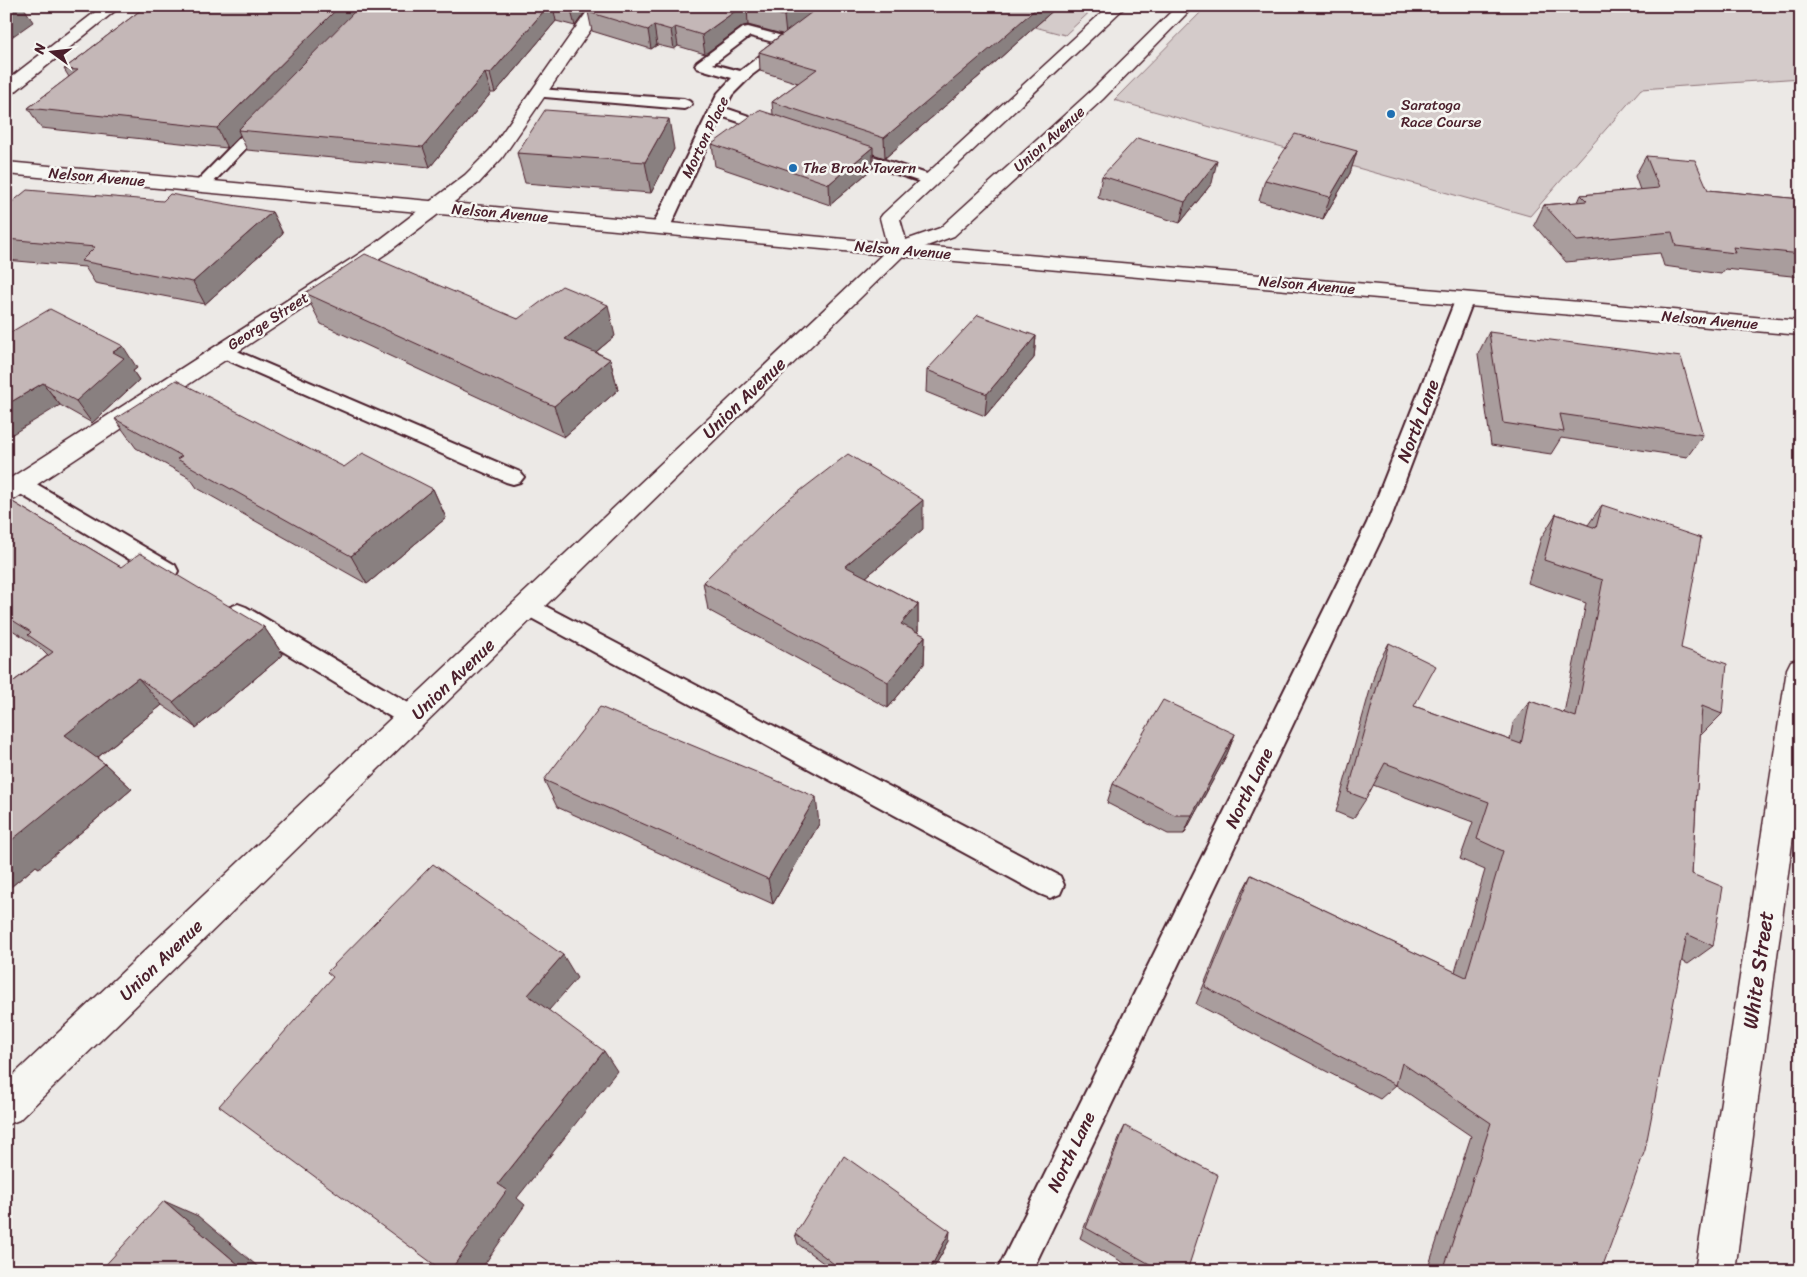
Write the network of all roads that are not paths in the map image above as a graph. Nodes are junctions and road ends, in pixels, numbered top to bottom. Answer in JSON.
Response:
{"nodes":[{"id":1,"x":114,"y":6,"type":"edge"},
{"id":2,"x":599,"y":6,"type":"edge"},
{"id":3,"x":837,"y":6,"type":"edge"},
{"id":4,"x":1118,"y":6,"type":"edge"},
{"id":5,"x":1186,"y":6,"type":"edge"},
{"id":6,"x":788,"y":42,"type":"junction"},
{"id":7,"x":742,"y":76,"type":"junction"},
{"id":8,"x":6,"y":90,"type":"edge"},
{"id":9,"x":538,"y":93,"type":"junction"},
{"id":10,"x":684,"y":104,"type":"dead end"},
{"id":11,"x":275,"y":110,"type":"edge"},
{"id":12,"x":717,"y":110,"type":"junction"},
{"id":13,"x":791,"y":134,"type":"edge"},
{"id":14,"x":828,"y":147,"type":"edge"},
{"id":15,"x":6,"y":168,"type":"edge"},
{"id":16,"x":930,"y":180,"type":"junction"},
{"id":17,"x":201,"y":186,"type":"junction"},
{"id":18,"x":437,"y":207,"type":"junction"},
{"id":19,"x":661,"y":227,"type":"junction"},
{"id":20,"x":898,"y":250,"type":"junction"},
{"id":21,"x":1465,"y":298,"type":"junction"},
{"id":22,"x":1801,"y":328,"type":"edge"},
{"id":23,"x":223,"y":351,"type":"junction"},
{"id":24,"x":513,"y":477,"type":"dead end"},
{"id":25,"x":13,"y":488,"type":"edge"},
{"id":26,"x":185,"y":581,"type":"edge"},
{"id":27,"x":218,"y":602,"type":"edge"},
{"id":28,"x":528,"y":606,"type":"junction"},
{"id":29,"x":1801,"y":669,"type":"edge"},
{"id":30,"x":413,"y":718,"type":"junction"},
{"id":31,"x":1050,"y":885,"type":"dead end"},
{"id":32,"x":6,"y":1107,"type":"edge"},
{"id":33,"x":1014,"y":1271,"type":"edge"},
{"id":34,"x":1715,"y":1271,"type":"edge"}],
"edges":[{"from":1,"to":8,"type":"street"},
{"from":2,"to":9,"type":"street","name":"George Street"},
{"from":3,"to":6,"type":"lane","name":"Morton Place"},
{"from":4,"to":16,"type":"street"},
{"from":5,"to":20,"type":"street","name":"Union Avenue"},
{"from":6,"to":7,"type":"lane","name":"Morton Place"},
{"from":6,"to":7,"type":"lane"},
{"from":7,"to":12,"type":"lane","name":"Morton Place"},
{"from":9,"to":10,"type":"lane"},
{"from":9,"to":18,"type":"street","name":"George Street"},
{"from":11,"to":17,"type":"lane"},
{"from":12,"to":13,"type":"lane"},
{"from":12,"to":19,"type":"lane","name":"Morton Place"},
{"from":14,"to":16,"type":"lane"},
{"from":15,"to":17,"type":"street","name":"Nelson Avenue"},
{"from":16,"to":20,"type":"street"},
{"from":17,"to":18,"type":"street","name":"Nelson Avenue"},
{"from":18,"to":19,"type":"street","name":"Nelson Avenue"},
{"from":18,"to":23,"type":"street","name":"George Street"},
{"from":19,"to":20,"type":"street","name":"Nelson Avenue"},
{"from":20,"to":21,"type":"street","name":"Nelson Avenue"},
{"from":20,"to":28,"type":"street","name":"Union Avenue"},
{"from":21,"to":22,"type":"street","name":"Nelson Avenue"},
{"from":21,"to":33,"type":"lane","name":"North Lane"},
{"from":23,"to":24,"type":"lane"},
{"from":23,"to":25,"type":"street","name":"George Street"},
{"from":25,"to":26,"type":"lane"},
{"from":27,"to":30,"type":"lane"},
{"from":28,"to":30,"type":"street","name":"Union Avenue"},
{"from":28,"to":31,"type":"lane"},
{"from":29,"to":34,"type":"street","name":"White Street"},
{"from":30,"to":32,"type":"street","name":"Union Avenue"}]}
